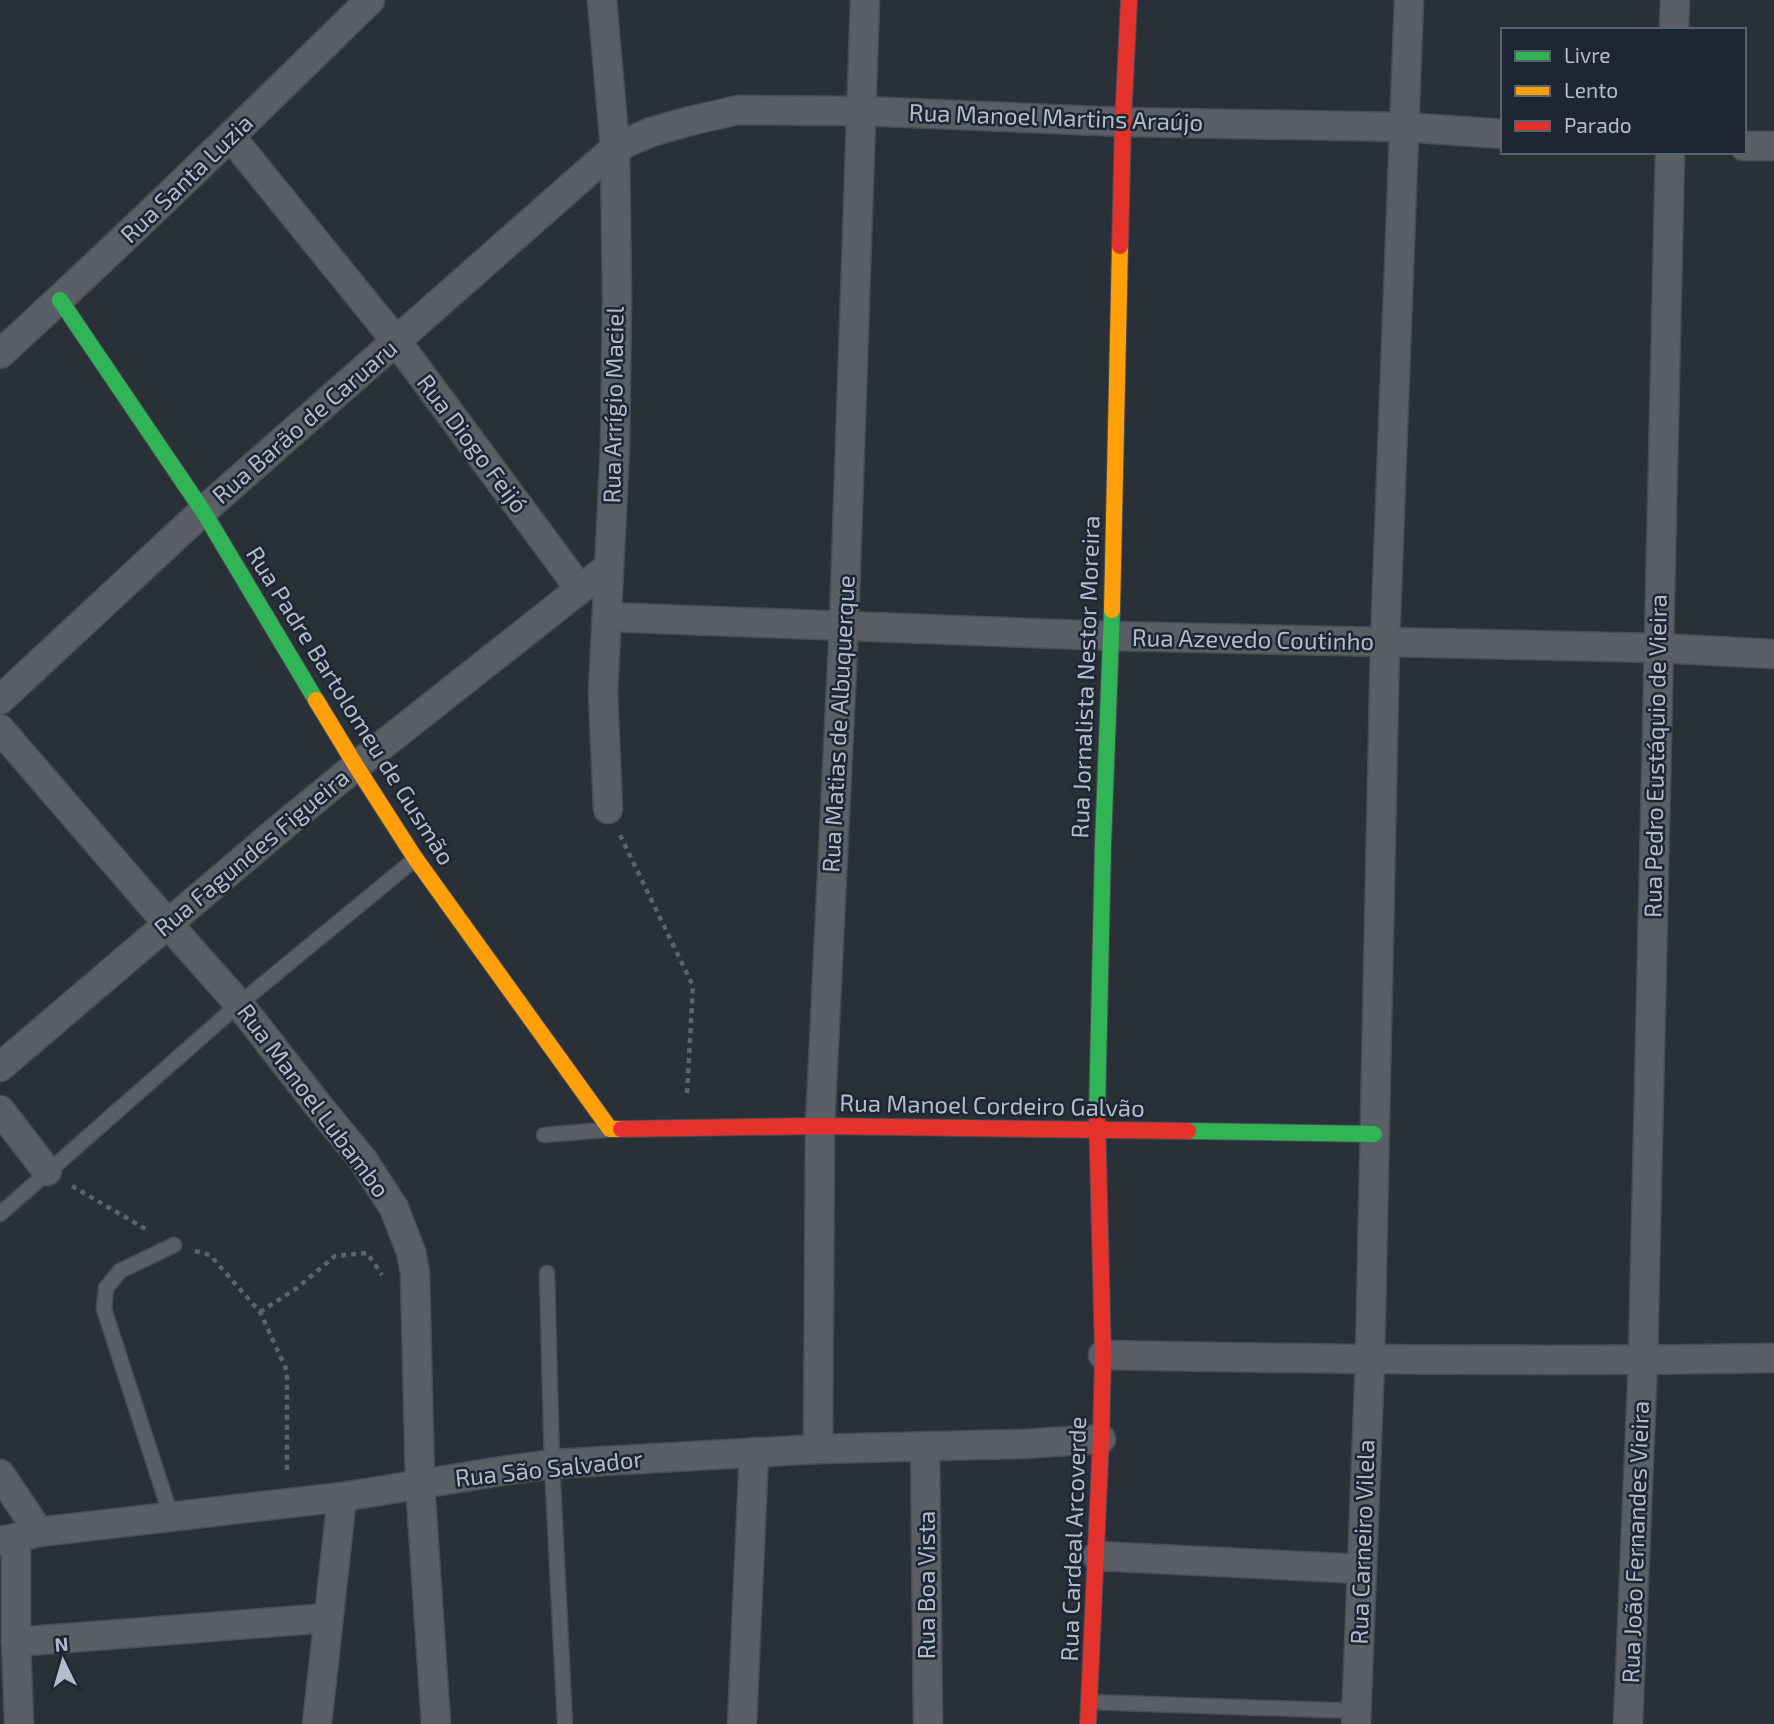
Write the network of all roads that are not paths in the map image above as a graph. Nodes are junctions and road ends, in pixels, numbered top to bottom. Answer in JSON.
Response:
{"nodes":[{"id":1,"x":370,"y":0,"type":"edge"},
{"id":2,"x":602,"y":0,"type":"edge"},
{"id":3,"x":865,"y":0,"type":"edge"},
{"id":4,"x":1129,"y":0,"type":"edge"},
{"id":5,"x":1409,"y":0,"type":"edge"},
{"id":6,"x":1675,"y":0,"type":"edge"},
{"id":7,"x":1674,"y":28,"type":"edge"},
{"id":8,"x":862,"y":111,"type":"junction"},
{"id":9,"x":1123,"y":122,"type":"junction"},
{"id":10,"x":1404,"y":127,"type":"junction"},
{"id":11,"x":1501,"y":134,"type":"edge"},
{"id":12,"x":231,"y":137,"type":"junction"},
{"id":13,"x":1746,"y":146,"type":"edge"},
{"id":14,"x":1774,"y":146,"type":"edge"},
{"id":15,"x":615,"y":148,"type":"junction"},
{"id":16,"x":1670,"y":154,"type":"edge"},
{"id":17,"x":60,"y":300,"type":"junction"},
{"id":18,"x":397,"y":342,"type":"junction"},
{"id":19,"x":0,"y":354,"type":"edge"},
{"id":20,"x":203,"y":511,"type":"junction"},
{"id":21,"x":609,"y":567,"type":"junction"},
{"id":22,"x":580,"y":589,"type":"junction"},
{"id":23,"x":607,"y":617,"type":"junction"},
{"id":24,"x":844,"y":625,"type":"junction"},
{"id":25,"x":1111,"y":636,"type":"junction"},
{"id":26,"x":1385,"y":642,"type":"junction"},
{"id":27,"x":1658,"y":649,"type":"junction"},
{"id":28,"x":1774,"y":654,"type":"edge"},
{"id":29,"x":0,"y":700,"type":"edge"},
{"id":30,"x":0,"y":729,"type":"edge"},
{"id":31,"x":356,"y":766,"type":"junction"},
{"id":32,"x":608,"y":809,"type":"road end"},
{"id":33,"x":415,"y":858,"type":"junction"},
{"id":34,"x":168,"y":924,"type":"junction"},
{"id":35,"x":239,"y":1004,"type":"junction"},
{"id":36,"x":0,"y":1067,"type":"edge"},
{"id":37,"x":0,"y":1110,"type":"edge"},
{"id":38,"x":820,"y":1126,"type":"junction"},
{"id":39,"x":610,"y":1129,"type":"junction"},
{"id":40,"x":1097,"y":1130,"type":"junction"},
{"id":41,"x":1374,"y":1134,"type":"junction"},
{"id":42,"x":544,"y":1135,"type":"dead end"},
{"id":43,"x":47,"y":1171,"type":"junction"},
{"id":44,"x":0,"y":1214,"type":"edge"},
{"id":45,"x":174,"y":1245,"type":"road end"},
{"id":46,"x":547,"y":1273,"type":"dead end"},
{"id":47,"x":1103,"y":1355,"type":"junction"},
{"id":48,"x":1774,"y":1358,"type":"edge"},
{"id":49,"x":1370,"y":1360,"type":"junction"},
{"id":50,"x":1643,"y":1360,"type":"junction"},
{"id":51,"x":1101,"y":1439,"type":"junction"},
{"id":52,"x":925,"y":1446,"type":"junction"},
{"id":53,"x":818,"y":1448,"type":"junction"},
{"id":54,"x":754,"y":1452,"type":"junction"},
{"id":55,"x":552,"y":1464,"type":"junction"},
{"id":56,"x":0,"y":1474,"type":"edge"},
{"id":57,"x":420,"y":1484,"type":"junction"},
{"id":58,"x":342,"y":1497,"type":"junction"},
{"id":59,"x":171,"y":1516,"type":"junction"},
{"id":60,"x":18,"y":1537,"type":"edge"},
{"id":61,"x":1097,"y":1556,"type":"junction"},
{"id":62,"x":1362,"y":1569,"type":"junction"},
{"id":63,"x":328,"y":1618,"type":"junction"},
{"id":64,"x":16,"y":1642,"type":"junction"},
{"id":65,"x":1089,"y":1702,"type":"junction"},
{"id":66,"x":1356,"y":1718,"type":"edge"},
{"id":67,"x":19,"y":1724,"type":"edge"},
{"id":68,"x":317,"y":1724,"type":"edge"},
{"id":69,"x":436,"y":1724,"type":"edge"},
{"id":70,"x":565,"y":1724,"type":"edge"},
{"id":71,"x":742,"y":1724,"type":"edge"},
{"id":72,"x":928,"y":1724,"type":"edge"},
{"id":73,"x":1088,"y":1724,"type":"edge"},
{"id":74,"x":1628,"y":1724,"type":"edge"}],
"edges":[{"from":1,"to":12,"type":"street","name":"Rua Santa Luzia"},
{"from":2,"to":15,"type":"street","name":"Rua Arrígio Maciel"},
{"from":3,"to":8,"type":"street","name":"Rua Matias de Albuquerque"},
{"from":4,"to":9,"type":"street","name":"Rua Jornalista Nestor Moreira"},
{"from":5,"to":10,"type":"street","name":"Rua Carneiro Vilela"},
{"from":6,"to":7,"type":"street"},
{"from":8,"to":9,"type":"street","name":"Rua Manoel Martins Araújo"},
{"from":8,"to":15,"type":"street","name":"Rua Manoel Martins Araújo"},
{"from":8,"to":24,"type":"street","name":"Rua Matias de Albuquerque"},
{"from":9,"to":10,"type":"street","name":"Rua Manoel Martins Araújo"},
{"from":9,"to":25,"type":"street","name":"Rua Jornalista Nestor Moreira"},
{"from":10,"to":11,"type":"street","name":"Rua Manoel Martins Araújo"},
{"from":10,"to":26,"type":"street","name":"Rua Carneiro Vilela"},
{"from":12,"to":17,"type":"street","name":"Rua Santa Luzia"},
{"from":12,"to":18,"type":"street","name":"Rua Diogo Feijó"},
{"from":13,"to":14,"type":"street"},
{"from":15,"to":18,"type":"street","name":"Rua Barão de Caruaru"},
{"from":15,"to":21,"type":"street","name":"Rua Arrígio Maciel"},
{"from":16,"to":27,"type":"street","name":"Rua Pedro Eustáquio de Vieira"},
{"from":17,"to":19,"type":"street","name":"Rua Santa Luzia"},
{"from":17,"to":20,"type":"street","name":"Rua Padre Bartolomeu de Gusmão"},
{"from":18,"to":20,"type":"street","name":"Rua Barão de Caruaru"},
{"from":18,"to":22,"type":"street","name":"Rua Diogo Feijó"},
{"from":20,"to":29,"type":"street","name":"Rua Barão de Caruaru"},
{"from":20,"to":31,"type":"street","name":"Rua Padre Bartolomeu de Gusmão"},
{"from":21,"to":22,"type":"street","name":"Rua Fagundes Figueira"},
{"from":21,"to":23,"type":"street","name":"Rua Arrígio Maciel"},
{"from":22,"to":31,"type":"street","name":"Rua Fagundes Figueira"},
{"from":23,"to":24,"type":"street","name":"Rua Azevedo Coutinho"},
{"from":23,"to":32,"type":"street","name":"Rua Arrígio Maciel"},
{"from":24,"to":25,"type":"street","name":"Rua Azevedo Coutinho"},
{"from":24,"to":38,"type":"street","name":"Rua Matias de Albuquerque"},
{"from":25,"to":26,"type":"street","name":"Rua Azevedo Coutinho"},
{"from":25,"to":40,"type":"street","name":"Rua Jornalista Nestor Moreira"},
{"from":26,"to":27,"type":"street","name":"Rua Azevedo Coutinho"},
{"from":26,"to":41,"type":"street","name":"Rua Carneiro Vilela"},
{"from":27,"to":28,"type":"street","name":"Rua Azevedo Coutinho"},
{"from":27,"to":50,"type":"street","name":"Rua Pedro Eustáquio de Vieira"},
{"from":30,"to":34,"type":"street","name":"Rua Manoel Lubambo"},
{"from":31,"to":33,"type":"street","name":"Rua Padre Bartolomeu de Gusmão"},
{"from":31,"to":34,"type":"street","name":"Rua Fagundes Figueira"},
{"from":33,"to":35,"type":"lane"},
{"from":33,"to":39,"type":"street","name":"Rua Padre Bartolomeu de Gusmão"},
{"from":34,"to":35,"type":"street","name":"Rua Manoel Lubambo"},
{"from":34,"to":36,"type":"street","name":"Rua Fagundes Figueira"},
{"from":35,"to":43,"type":"lane"},
{"from":35,"to":57,"type":"street","name":"Rua Manoel Lubambo"},
{"from":37,"to":43,"type":"street"},
{"from":38,"to":39,"type":"street","name":"Rua Manoel Cordeiro Galvão"},
{"from":38,"to":40,"type":"street","name":"Rua Manoel Cordeiro Galvão"},
{"from":38,"to":53,"type":"street","name":"Rua Matias de Albuquerque"},
{"from":39,"to":42,"type":"lane"},
{"from":40,"to":41,"type":"street","name":"Rua Manoel Cordeiro Galvão"},
{"from":40,"to":47,"type":"street","name":"Rua Jornalista Nestor Moreira"},
{"from":41,"to":49,"type":"street","name":"Rua Carneiro Vilela"},
{"from":43,"to":44,"type":"lane"},
{"from":45,"to":59,"type":"lane"},
{"from":46,"to":55,"type":"lane"},
{"from":47,"to":49,"type":"street"},
{"from":47,"to":51,"type":"street","name":"Rua Cardeal Arcoverde"},
{"from":48,"to":50,"type":"street"},
{"from":49,"to":50,"type":"street"},
{"from":49,"to":62,"type":"street","name":"Rua Carneiro Vilela"},
{"from":50,"to":74,"type":"street","name":"Rua João Fernandes Vieira"},
{"from":51,"to":52,"type":"street","name":"Rua São Salvador"},
{"from":51,"to":61,"type":"street","name":"Rua Cardeal Arcoverde"},
{"from":52,"to":53,"type":"street","name":"Rua São Salvador"},
{"from":52,"to":72,"type":"street","name":"Rua Boa Vista"},
{"from":53,"to":54,"type":"street","name":"Rua São Salvador"},
{"from":54,"to":55,"type":"street","name":"Rua São Salvador"},
{"from":54,"to":71,"type":"street"},
{"from":55,"to":57,"type":"street","name":"Rua São Salvador"},
{"from":55,"to":70,"type":"lane"},
{"from":56,"to":60,"type":"street"},
{"from":57,"to":58,"type":"street","name":"Rua São Salvador"},
{"from":57,"to":69,"type":"street","name":"Rua Manoel Lubambo"},
{"from":58,"to":59,"type":"street","name":"Rua São Salvador"},
{"from":58,"to":63,"type":"street"},
{"from":59,"to":60,"type":"street","name":"Rua São Salvador"},
{"from":60,"to":64,"type":"street"},
{"from":61,"to":62,"type":"street"},
{"from":61,"to":65,"type":"street","name":"Rua Cardeal Arcoverde"},
{"from":62,"to":66,"type":"street","name":"Rua Carneiro Vilela"},
{"from":63,"to":64,"type":"street"},
{"from":63,"to":68,"type":"street"},
{"from":64,"to":67,"type":"street"},
{"from":65,"to":66,"type":"lane"},
{"from":65,"to":73,"type":"street","name":"Rua Cardeal Arcoverde"}]}
